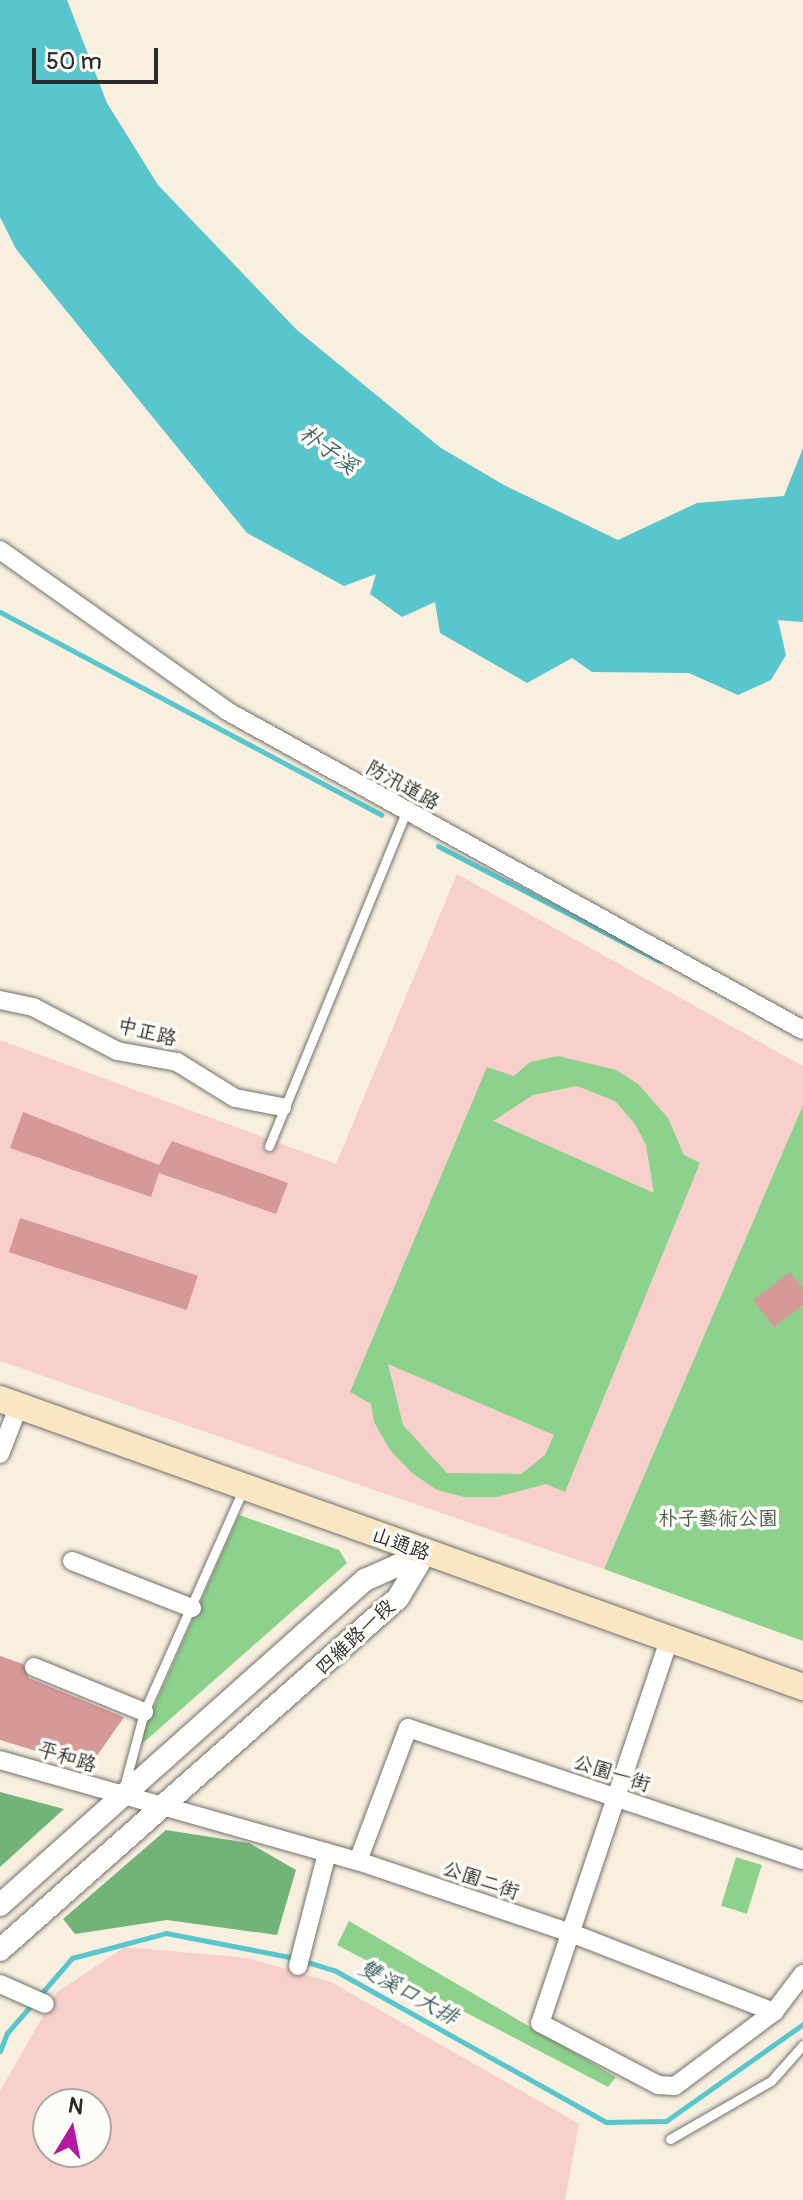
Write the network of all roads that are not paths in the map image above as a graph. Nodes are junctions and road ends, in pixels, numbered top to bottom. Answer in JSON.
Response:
{"nodes":[{"id":1,"x":0,"y":550,"type":"edge"},
{"id":2,"x":406,"y":812,"type":"junction"},
{"id":3,"x":0,"y":1000,"type":"edge"},
{"id":4,"x":803,"y":1030,"type":"edge"},
{"id":5,"x":282,"y":1107,"type":"junction"},
{"id":6,"x":269,"y":1146,"type":"dead end"},
{"id":7,"x":9,"y":1402,"type":"edge"},
{"id":8,"x":0,"y":1454,"type":"edge"},
{"id":9,"x":245,"y":1487,"type":"junction"},
{"id":10,"x":425,"y":1553,"type":"junction"},
{"id":11,"x":72,"y":1561,"type":"dead end"},
{"id":12,"x":192,"y":1608,"type":"junction"},
{"id":13,"x":669,"y":1640,"type":"junction"},
{"id":14,"x":34,"y":1667,"type":"dead end"},
{"id":15,"x":803,"y":1687,"type":"edge"},
{"id":16,"x":144,"y":1712,"type":"junction"},
{"id":17,"x":0,"y":1760,"type":"edge"},
{"id":18,"x":122,"y":1796,"type":"junction"},
{"id":19,"x":617,"y":1798,"type":"junction"},
{"id":20,"x":167,"y":1808,"type":"junction"},
{"id":21,"x":327,"y":1853,"type":"junction"},
{"id":22,"x":803,"y":1860,"type":"edge"},
{"id":23,"x":358,"y":1861,"type":"junction"},
{"id":24,"x":0,"y":1905,"type":"edge"},
{"id":25,"x":571,"y":1933,"type":"junction"},
{"id":26,"x":0,"y":1950,"type":"edge"},
{"id":27,"x":298,"y":1966,"type":"dead end"},
{"id":28,"x":803,"y":1974,"type":"edge"},
{"id":29,"x":0,"y":1984,"type":"edge"},
{"id":30,"x":45,"y":2004,"type":"dead end"},
{"id":31,"x":774,"y":2012,"type":"junction"},
{"id":32,"x":803,"y":2045,"type":"edge"},
{"id":33,"x":670,"y":2139,"type":"dead end"}],
"edges":[{"from":1,"to":2,"type":"street","name":"防汛道路"},
{"from":2,"to":4,"type":"street","name":"防汛道路"},
{"from":2,"to":5,"type":"lane"},
{"from":3,"to":5,"type":"street","name":"中正路"},
{"from":5,"to":6,"type":"lane"},
{"from":7,"to":8,"type":"street"},
{"from":7,"to":9,"type":"main road","name":"山通路"},
{"from":9,"to":10,"type":"main road","name":"山通路"},
{"from":9,"to":12,"type":"lane"},
{"from":10,"to":13,"type":"main road","name":"山通路"},
{"from":10,"to":18,"type":"street","name":"四維路一段"},
{"from":10,"to":20,"type":"street","name":"四維路一段"},
{"from":11,"to":12,"type":"street"},
{"from":12,"to":16,"type":"lane"},
{"from":13,"to":15,"type":"main road","name":"山通路"},
{"from":13,"to":19,"type":"street"},
{"from":14,"to":16,"type":"street"},
{"from":16,"to":18,"type":"lane"},
{"from":17,"to":18,"type":"street","name":"平和路"},
{"from":18,"to":20,"type":"street","name":"公園二街"},
{"from":18,"to":24,"type":"street","name":"四維路一段"},
{"from":19,"to":22,"type":"street","name":"公園一街"},
{"from":19,"to":23,"type":"street","name":"公園一街"},
{"from":19,"to":25,"type":"street"},
{"from":20,"to":21,"type":"street","name":"公園二街"},
{"from":20,"to":26,"type":"street","name":"四維路一段"},
{"from":21,"to":23,"type":"street","name":"公園二街"},
{"from":21,"to":27,"type":"street"},
{"from":23,"to":25,"type":"street","name":"公園二街"},
{"from":25,"to":31,"type":"street","name":"公園二街"},
{"from":25,"to":31,"type":"street"},
{"from":28,"to":31,"type":"street"},
{"from":29,"to":30,"type":"street"},
{"from":32,"to":33,"type":"lane"}]}
